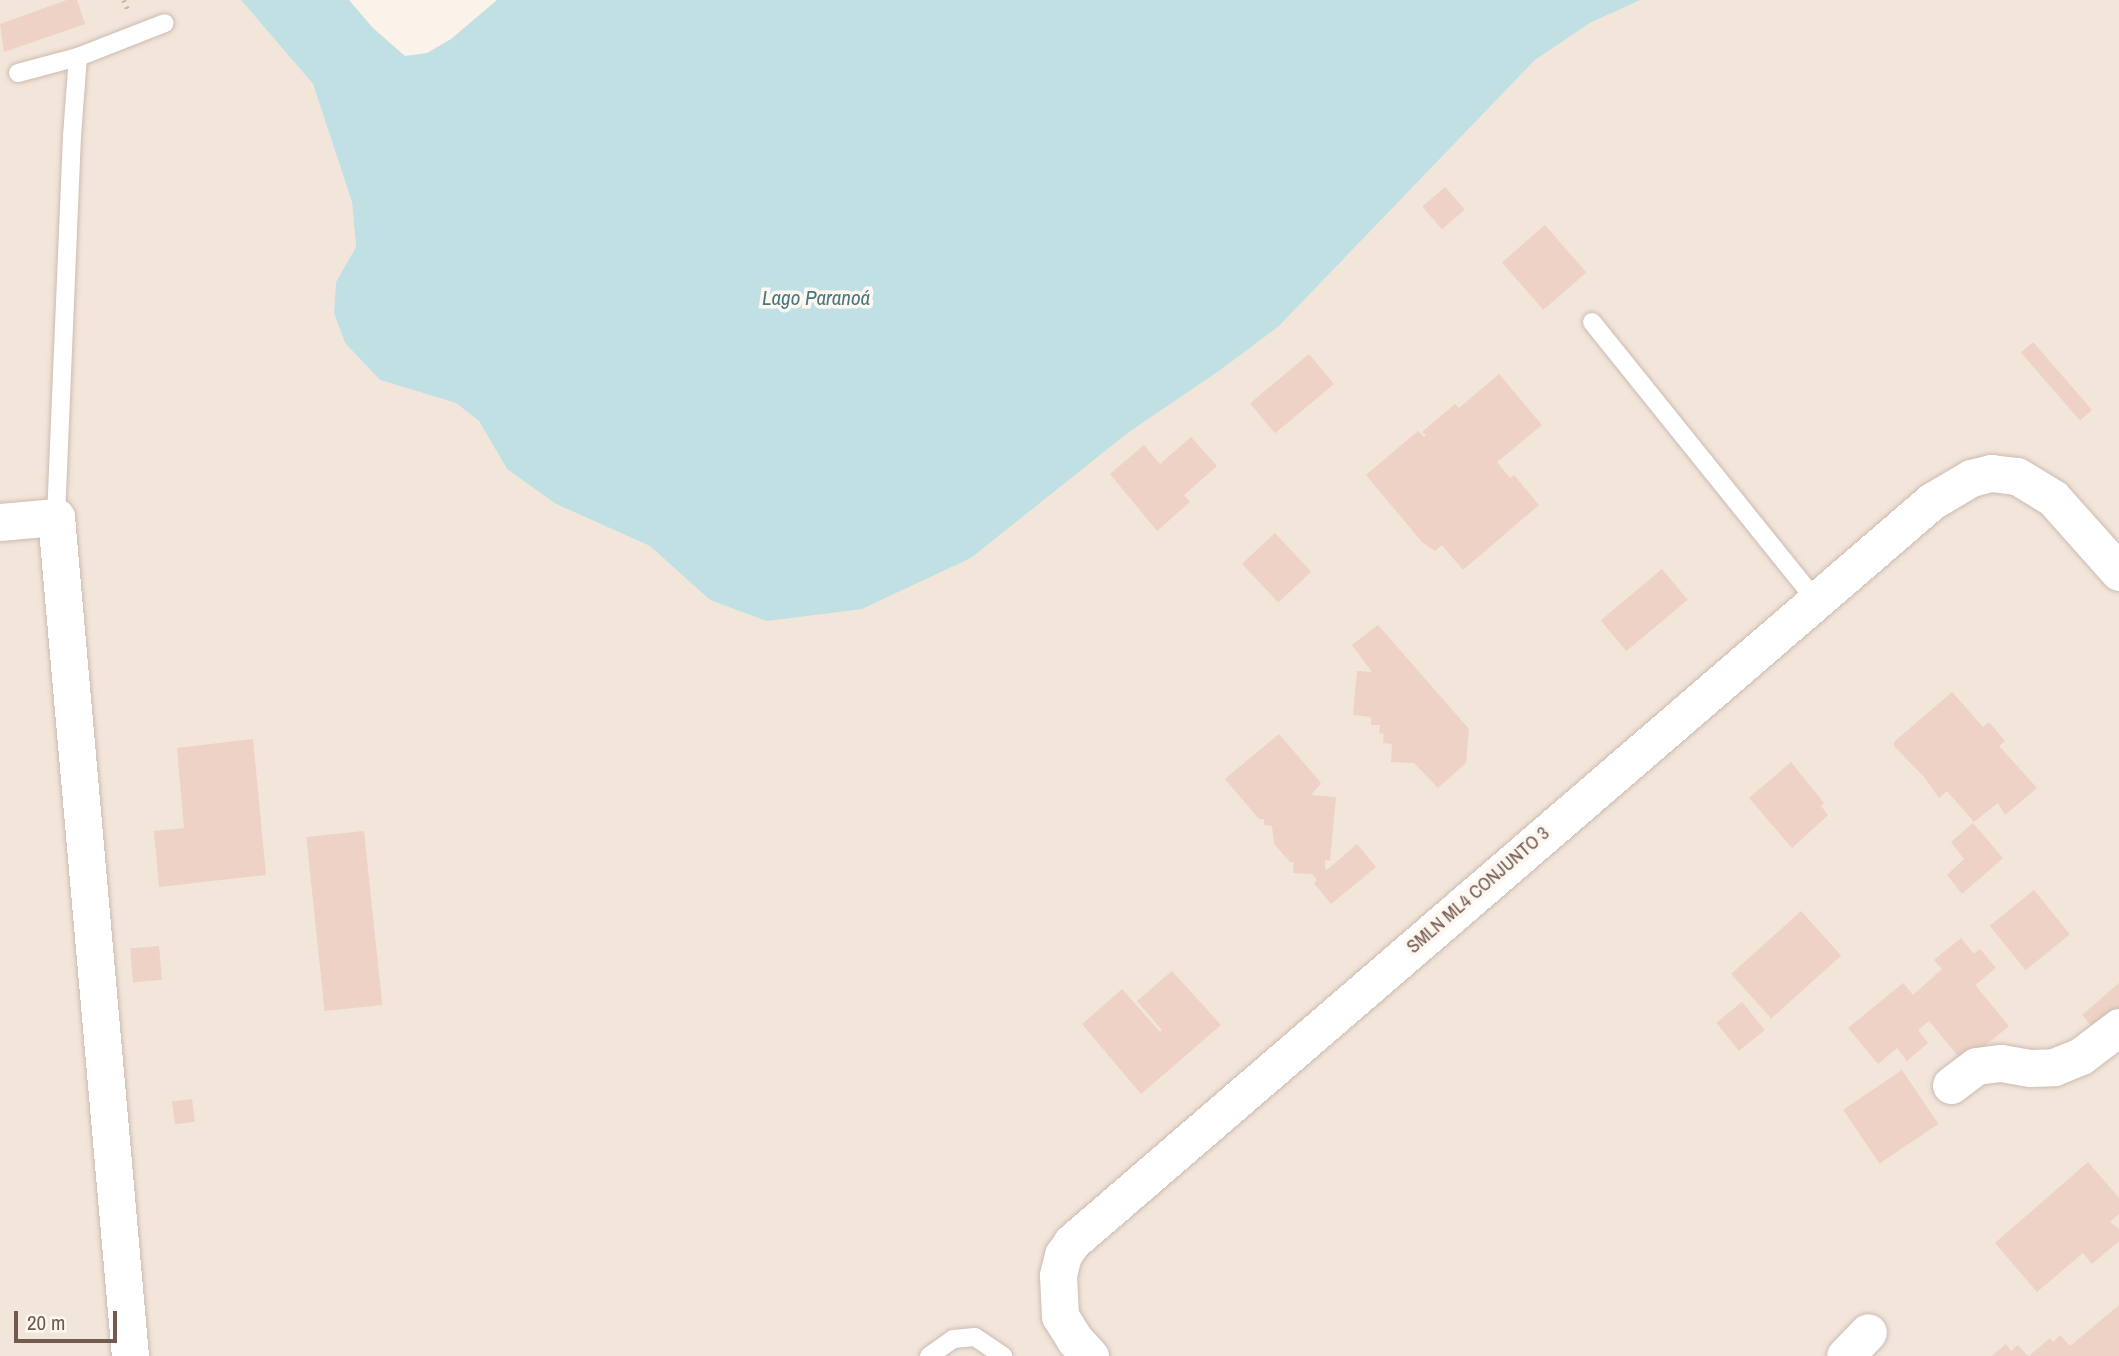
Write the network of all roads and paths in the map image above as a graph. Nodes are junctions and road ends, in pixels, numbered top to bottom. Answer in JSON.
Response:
{"nodes":[{"id":1,"x":165,"y":23,"type":"dead end"},
{"id":2,"x":78,"y":57,"type":"junction"},
{"id":3,"x":18,"y":73,"type":"dead end"},
{"id":4,"x":1592,"y":322,"type":"dead end"},
{"id":5,"x":57,"y":517,"type":"junction"},
{"id":6,"x":0,"y":522,"type":"edge"},
{"id":7,"x":2119,"y":572,"type":"edge"},
{"id":8,"x":1815,"y":599,"type":"junction"},
{"id":9,"x":2119,"y":1027,"type":"edge"},
{"id":10,"x":1951,"y":1085,"type":"dead end"},
{"id":11,"x":1083,"y":1348,"type":"edge"},
{"id":12,"x":130,"y":1356,"type":"edge"},
{"id":13,"x":929,"y":1356,"type":"edge"},
{"id":14,"x":1003,"y":1356,"type":"edge"}],
"edges":[{"from":1,"to":2,"type":"lane"},
{"from":2,"to":3,"type":"lane"},
{"from":2,"to":5,"type":"lane"},
{"from":4,"to":8,"type":"lane"},
{"from":5,"to":6,"type":"street"},
{"from":5,"to":12,"type":"street"},
{"from":7,"to":8,"type":"street","name":"SMLN ML4 CONJUNTO 3"},
{"from":8,"to":11,"type":"street","name":"SMLN ML4 CONJUNTO 3"},
{"from":9,"to":10,"type":"street"},
{"from":13,"to":14,"type":"lane"}]}
